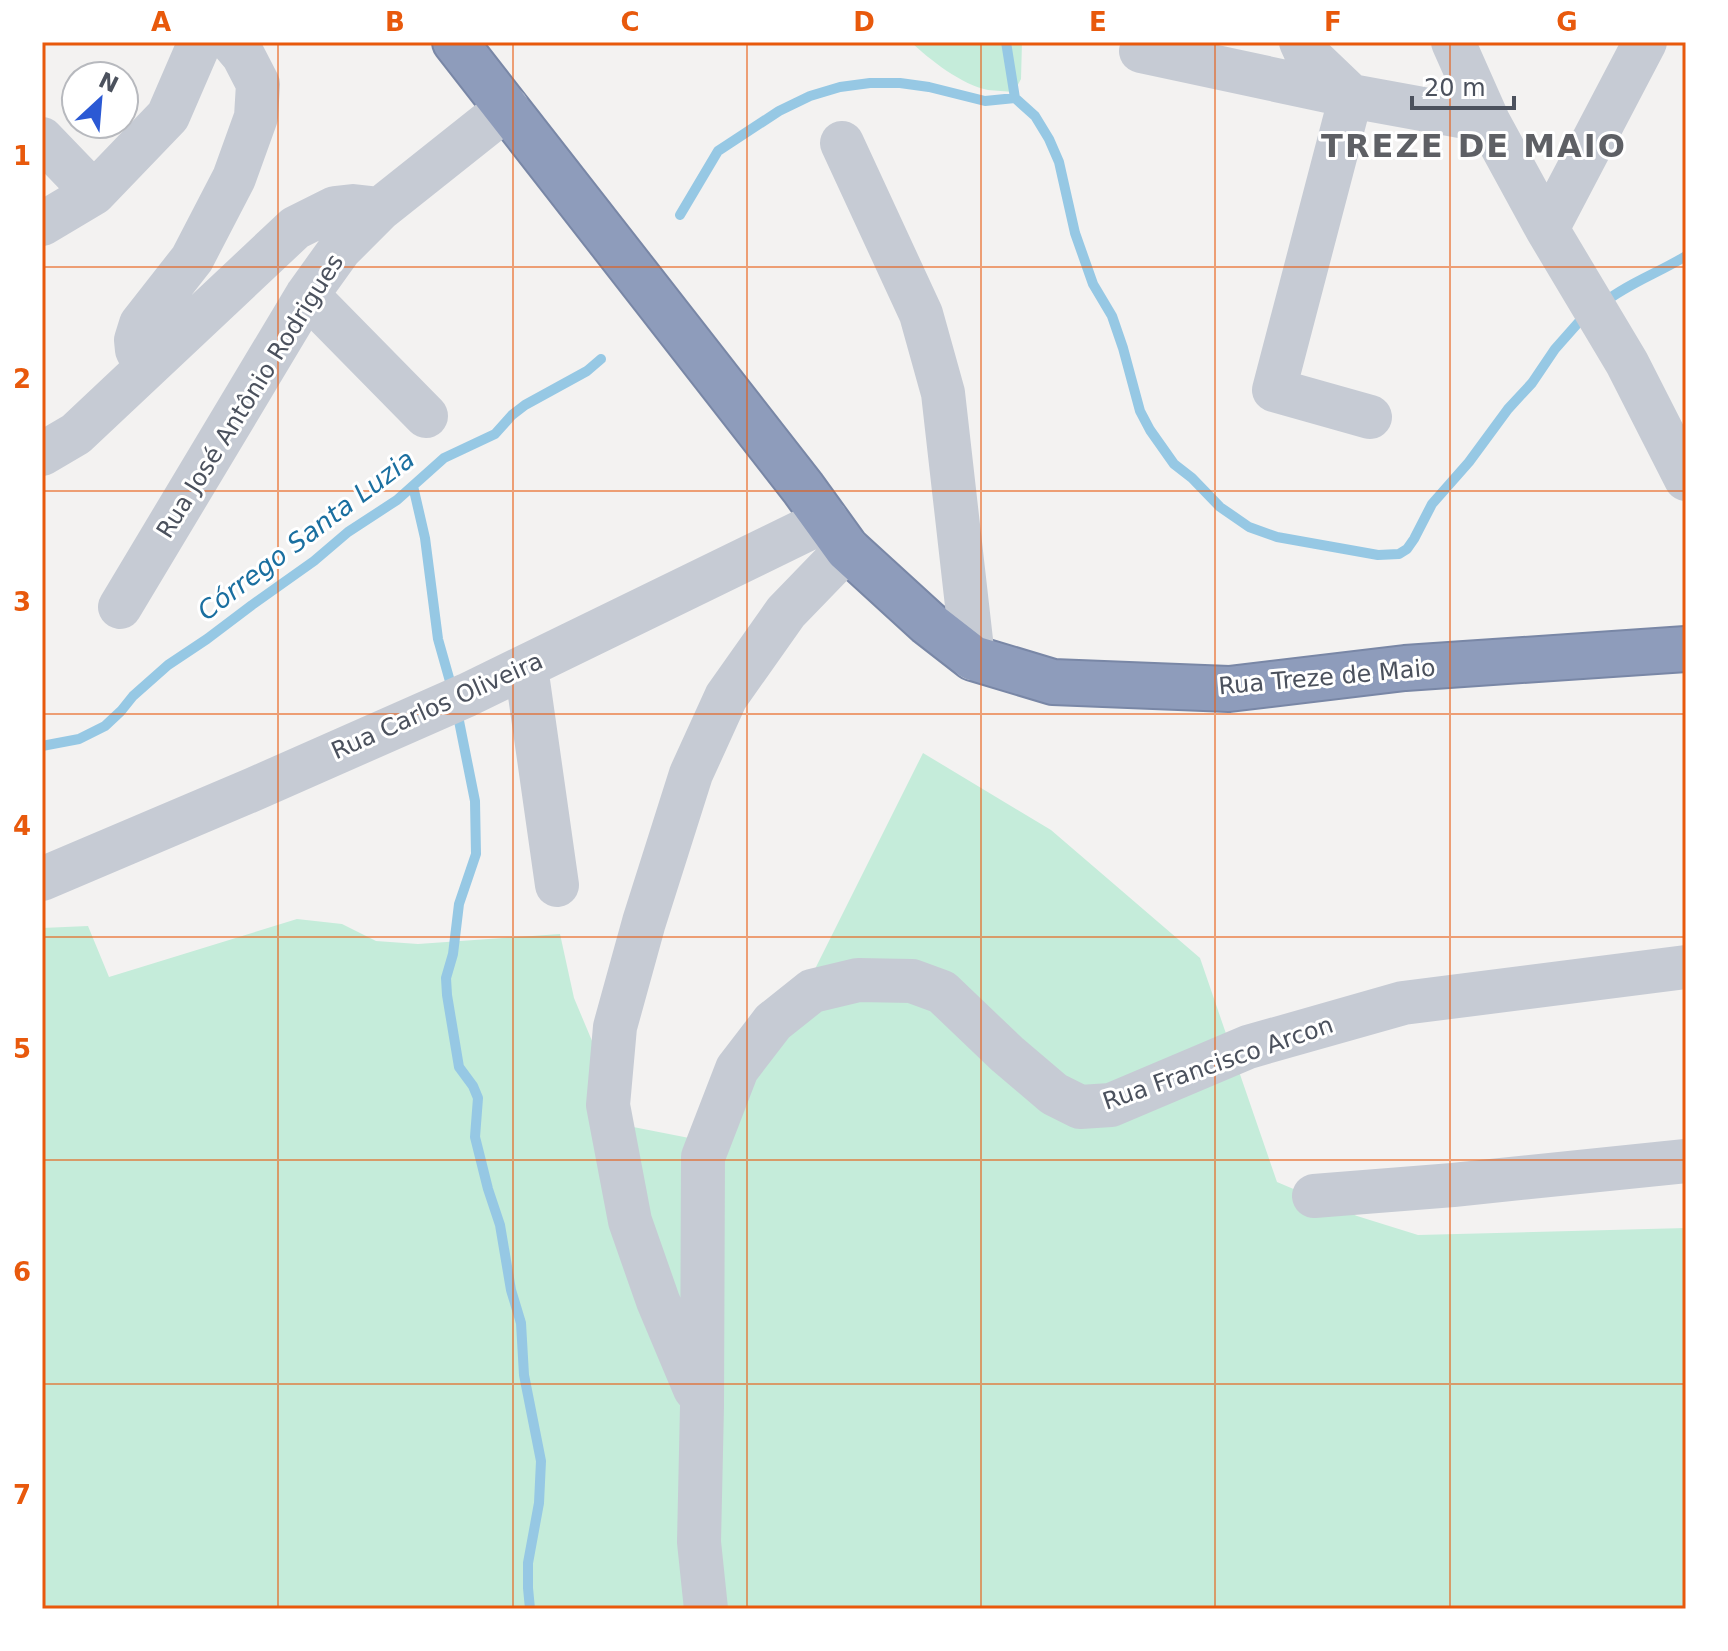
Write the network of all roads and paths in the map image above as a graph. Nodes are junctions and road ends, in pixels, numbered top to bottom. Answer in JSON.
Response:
{"nodes":[{"id":1,"x":200,"y":42,"type":"edge"},
{"id":2,"x":232,"y":42,"type":"edge"},
{"id":3,"x":455,"y":42,"type":"edge"},
{"id":4,"x":1301,"y":42,"type":"edge"},
{"id":5,"x":1453,"y":42,"type":"edge"},
{"id":6,"x":1645,"y":42,"type":"edge"},
{"id":7,"x":1141,"y":51,"type":"dead end"},
{"id":8,"x":1351,"y":96,"type":"junction"},
{"id":9,"x":507,"y":108,"type":"junction"},
{"id":10,"x":1488,"y":121,"type":"junction"},
{"id":11,"x":42,"y":139,"type":"edge"},
{"id":12,"x":842,"y":143,"type":"dead end"},
{"id":13,"x":94,"y":193,"type":"junction"},
{"id":14,"x":380,"y":209,"type":"junction"},
{"id":15,"x":42,"y":224,"type":"edge"},
{"id":16,"x":1547,"y":229,"type":"junction"},
{"id":17,"x":307,"y":295,"type":"junction"},
{"id":18,"x":146,"y":368,"type":"junction"},
{"id":19,"x":426,"y":416,"type":"dead end"},
{"id":20,"x":1370,"y":417,"type":"dead end"},
{"id":21,"x":42,"y":454,"type":"edge"},
{"id":22,"x":1686,"y":479,"type":"edge"},
{"id":23,"x":825,"y":519,"type":"junction"},
{"id":24,"x":120,"y":607,"type":"dead end"},
{"id":25,"x":1686,"y":649,"type":"edge"},
{"id":26,"x":973,"y":658,"type":"junction"},
{"id":27,"x":526,"y":667,"type":"junction"},
{"id":28,"x":42,"y":879,"type":"edge"},
{"id":29,"x":557,"y":885,"type":"dead end"},
{"id":30,"x":1686,"y":967,"type":"edge"},
{"id":31,"x":1686,"y":1161,"type":"edge"},
{"id":32,"x":1314,"y":1196,"type":"dead end"},
{"id":33,"x":702,"y":1406,"type":"junction"},
{"id":34,"x":706,"y":1609,"type":"edge"}],
"edges":[{"from":1,"to":13,"type":"street"},
{"from":2,"to":18,"type":"street"},
{"from":3,"to":9,"type":"highway","name":"Rua Treze de Maio"},
{"from":4,"to":8,"type":"street"},
{"from":5,"to":10,"type":"street"},
{"from":6,"to":16,"type":"street"},
{"from":7,"to":8,"type":"street"},
{"from":8,"to":10,"type":"street"},
{"from":8,"to":20,"type":"street"},
{"from":9,"to":14,"type":"street","name":"Rua José Antônio Rodrigues"},
{"from":9,"to":23,"type":"highway","name":"Rua Treze de Maio"},
{"from":10,"to":16,"type":"street"},
{"from":11,"to":13,"type":"street"},
{"from":12,"to":26,"type":"street"},
{"from":13,"to":15,"type":"street"},
{"from":14,"to":17,"type":"street","name":"Rua José Antônio Rodrigues"},
{"from":14,"to":18,"type":"street"},
{"from":16,"to":22,"type":"street"},
{"from":17,"to":19,"type":"street"},
{"from":17,"to":24,"type":"street","name":"Rua José Antônio Rodrigues"},
{"from":18,"to":21,"type":"street"},
{"from":23,"to":26,"type":"highway","name":"Rua Treze de Maio"},
{"from":23,"to":27,"type":"street","name":"Rua Carlos Oliveira"},
{"from":23,"to":33,"type":"street"},
{"from":25,"to":26,"type":"highway","name":"Rua Treze de Maio"},
{"from":27,"to":28,"type":"street","name":"Rua Carlos Oliveira"},
{"from":27,"to":29,"type":"street"},
{"from":30,"to":33,"type":"street","name":"Rua Francisco Arcon"},
{"from":31,"to":32,"type":"street"},
{"from":33,"to":34,"type":"street","name":"Rua Francisco Arcon"}]}
